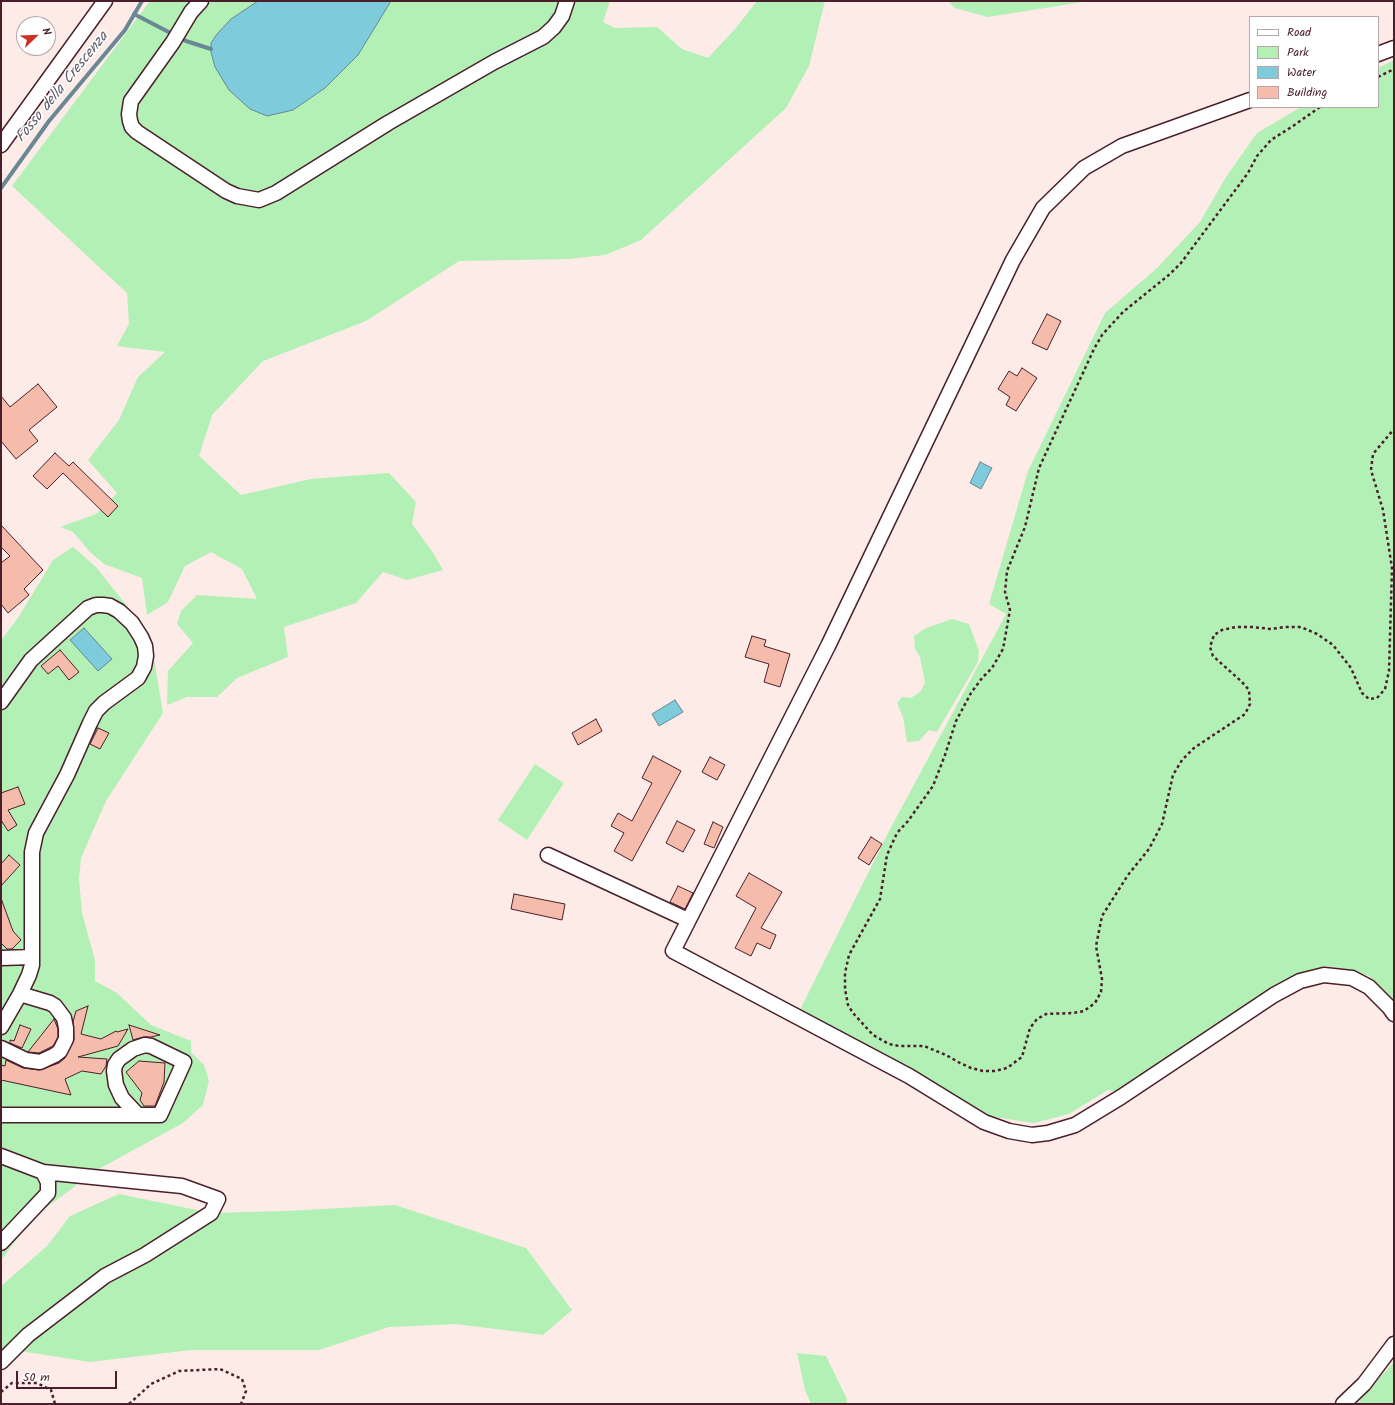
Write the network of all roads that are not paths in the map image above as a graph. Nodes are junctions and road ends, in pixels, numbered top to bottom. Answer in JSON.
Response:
{"nodes":[{"id":1,"x":105,"y":1,"type":"edge"},
{"id":2,"x":201,"y":1,"type":"edge"},
{"id":3,"x":567,"y":1,"type":"edge"},
{"id":4,"x":1394,"y":48,"type":"edge"},
{"id":5,"x":1379,"y":54,"type":"edge"},
{"id":6,"x":1249,"y":100,"type":"edge"},
{"id":7,"x":1,"y":145,"type":"edge"},
{"id":8,"x":1,"y":702,"type":"edge"},
{"id":9,"x":548,"y":855,"type":"dead end"},
{"id":10,"x":688,"y":920,"type":"junction"},
{"id":11,"x":32,"y":957,"type":"junction"},
{"id":12,"x":1,"y":958,"type":"edge"},
{"id":13,"x":20,"y":994,"type":"junction"},
{"id":14,"x":1394,"y":1014,"type":"edge"},
{"id":15,"x":1,"y":1027,"type":"edge"},
{"id":16,"x":1,"y":1048,"type":"edge"},
{"id":17,"x":1,"y":1115,"type":"edge"},
{"id":18,"x":138,"y":1115,"type":"junction"},
{"id":19,"x":1,"y":1156,"type":"edge"},
{"id":20,"x":43,"y":1172,"type":"junction"},
{"id":21,"x":1,"y":1243,"type":"edge"},
{"id":22,"x":1394,"y":1344,"type":"edge"},
{"id":23,"x":1,"y":1362,"type":"edge"},
{"id":24,"x":1343,"y":1404,"type":"edge"}],
"edges":[{"from":1,"to":7,"type":"street"},
{"from":2,"to":3,"type":"street"},
{"from":4,"to":5,"type":"street"},
{"from":6,"to":10,"type":"street"},
{"from":8,"to":11,"type":"street"},
{"from":9,"to":10,"type":"street"},
{"from":10,"to":14,"type":"street"},
{"from":11,"to":12,"type":"street"},
{"from":11,"to":13,"type":"street"},
{"from":13,"to":15,"type":"street"},
{"from":13,"to":16,"type":"street"},
{"from":17,"to":18,"type":"street"},
{"from":18,"to":18,"type":"street"},
{"from":19,"to":20,"type":"street"},
{"from":20,"to":21,"type":"street"},
{"from":20,"to":23,"type":"street"},
{"from":22,"to":24,"type":"street"}]}
